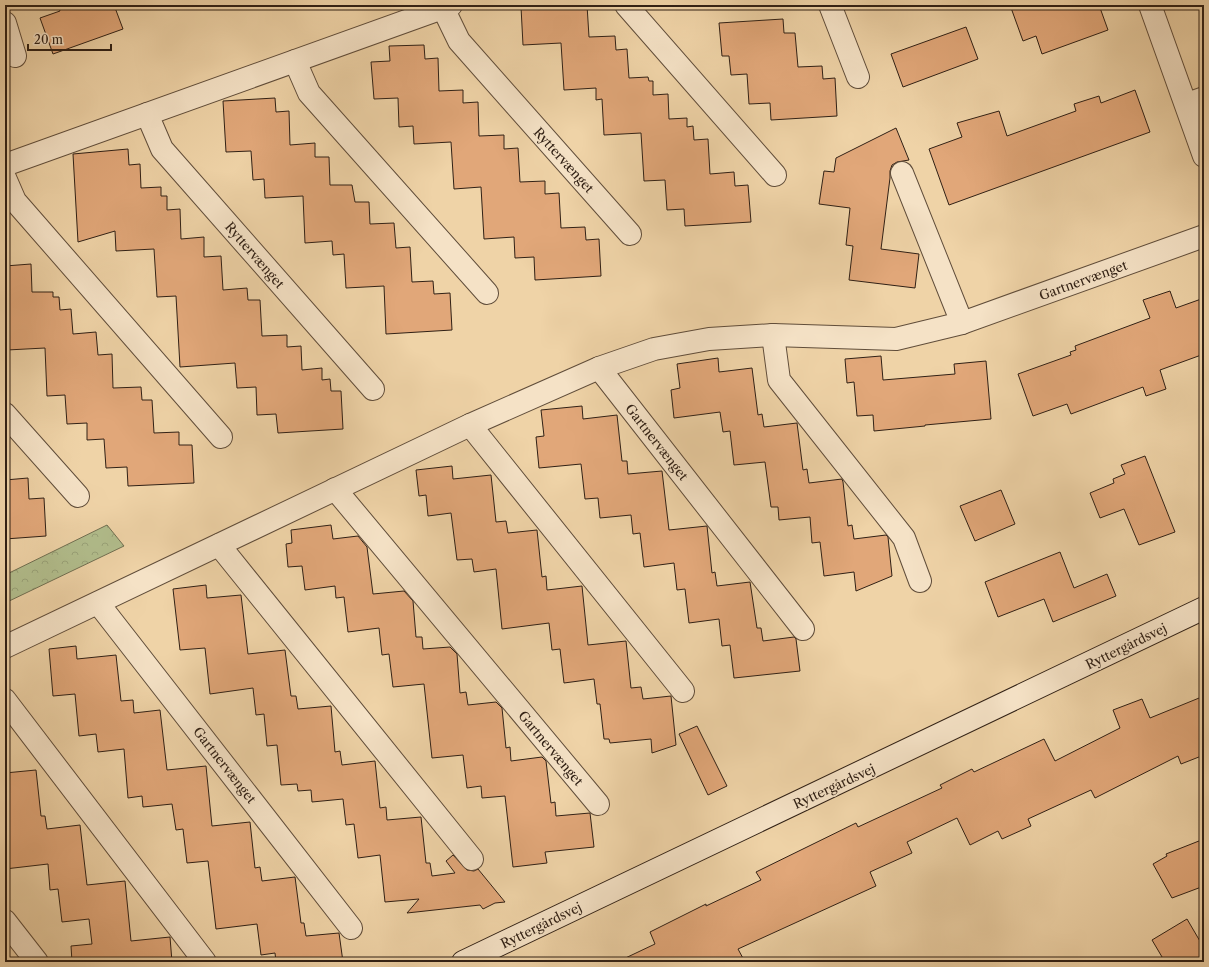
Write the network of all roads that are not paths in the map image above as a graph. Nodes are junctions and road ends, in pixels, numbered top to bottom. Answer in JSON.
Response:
{"nodes":[{"id":1,"x":626,"y":5,"type":"edge"},
{"id":2,"x":830,"y":5,"type":"edge"},
{"id":3,"x":1150,"y":5,"type":"edge"},
{"id":4,"x":447,"y":6,"type":"edge"},
{"id":5,"x":5,"y":23,"type":"edge"},
{"id":6,"x":15,"y":56,"type":"dead end"},
{"id":7,"x":295,"y":61,"type":"junction"},
{"id":8,"x":858,"y":76,"type":"dead end"},
{"id":9,"x":1195,"y":101,"type":"edge"},
{"id":10,"x":147,"y":114,"type":"junction"},
{"id":11,"x":1204,"y":156,"type":"edge"},
{"id":12,"x":5,"y":165,"type":"edge"},
{"id":13,"x":902,"y":173,"type":"dead end"},
{"id":14,"x":775,"y":175,"type":"dead end"},
{"id":15,"x":5,"y":178,"type":"edge"},
{"id":16,"x":630,"y":234,"type":"dead end"},
{"id":17,"x":1204,"y":236,"type":"edge"},
{"id":18,"x":487,"y":293,"type":"dead end"},
{"id":19,"x":962,"y":323,"type":"junction"},
{"id":20,"x":773,"y":335,"type":"junction"},
{"id":21,"x":599,"y":368,"type":"junction"},
{"id":22,"x":373,"y":389,"type":"dead end"},
{"id":23,"x":5,"y":414,"type":"edge"},
{"id":24,"x":470,"y":425,"type":"junction"},
{"id":25,"x":221,"y":436,"type":"dead end"},
{"id":26,"x":335,"y":489,"type":"junction"},
{"id":27,"x":78,"y":496,"type":"dead end"},
{"id":28,"x":219,"y":545,"type":"junction"},
{"id":29,"x":920,"y":581,"type":"dead end"},
{"id":30,"x":98,"y":603,"type":"junction"},
{"id":31,"x":1204,"y":608,"type":"edge"},
{"id":32,"x":803,"y":629,"type":"dead end"},
{"id":33,"x":5,"y":647,"type":"edge"},
{"id":34,"x":683,"y":691,"type":"dead end"},
{"id":35,"x":5,"y":700,"type":"edge"},
{"id":36,"x":598,"y":804,"type":"dead end"},
{"id":37,"x":472,"y":859,"type":"dead end"},
{"id":38,"x":5,"y":921,"type":"edge"},
{"id":39,"x":351,"y":928,"type":"dead end"},
{"id":40,"x":37,"y":962,"type":"edge"},
{"id":41,"x":205,"y":962,"type":"edge"},
{"id":42,"x":463,"y":962,"type":"edge"}],
"edges":[{"from":1,"to":14,"type":"street"},
{"from":2,"to":8,"type":"street"},
{"from":3,"to":9,"type":"street"},
{"from":4,"to":7,"type":"street","name":"Ryttervænget"},
{"from":4,"to":16,"type":"street","name":"Ryttervænget"},
{"from":5,"to":6,"type":"street"},
{"from":7,"to":10,"type":"street","name":"Ryttervænget"},
{"from":7,"to":18,"type":"street"},
{"from":9,"to":11,"type":"street"},
{"from":10,"to":12,"type":"street","name":"Ryttervænget"},
{"from":10,"to":22,"type":"street","name":"Ryttervænget"},
{"from":13,"to":19,"type":"street"},
{"from":15,"to":25,"type":"street"},
{"from":17,"to":19,"type":"street","name":"Gartnervænget"},
{"from":19,"to":20,"type":"street","name":"Gartnervænget"},
{"from":20,"to":21,"type":"street","name":"Gartnervænget"},
{"from":20,"to":29,"type":"street"},
{"from":21,"to":24,"type":"street","name":"Gartnervænget"},
{"from":21,"to":32,"type":"street","name":"Gartnervænget"},
{"from":23,"to":27,"type":"street"},
{"from":24,"to":26,"type":"street","name":"Gartnervænget"},
{"from":24,"to":34,"type":"street"},
{"from":26,"to":28,"type":"street","name":"Gartnervænget"},
{"from":26,"to":36,"type":"street","name":"Gartnervænget"},
{"from":28,"to":30,"type":"street","name":"Gartnervænget"},
{"from":28,"to":37,"type":"street"},
{"from":30,"to":33,"type":"street","name":"Gartnervænget"},
{"from":30,"to":39,"type":"street","name":"Gartnervænget"},
{"from":31,"to":42,"type":"street","name":"Ryttergårdsvej"},
{"from":35,"to":41,"type":"street"},
{"from":38,"to":40,"type":"street"}]}
